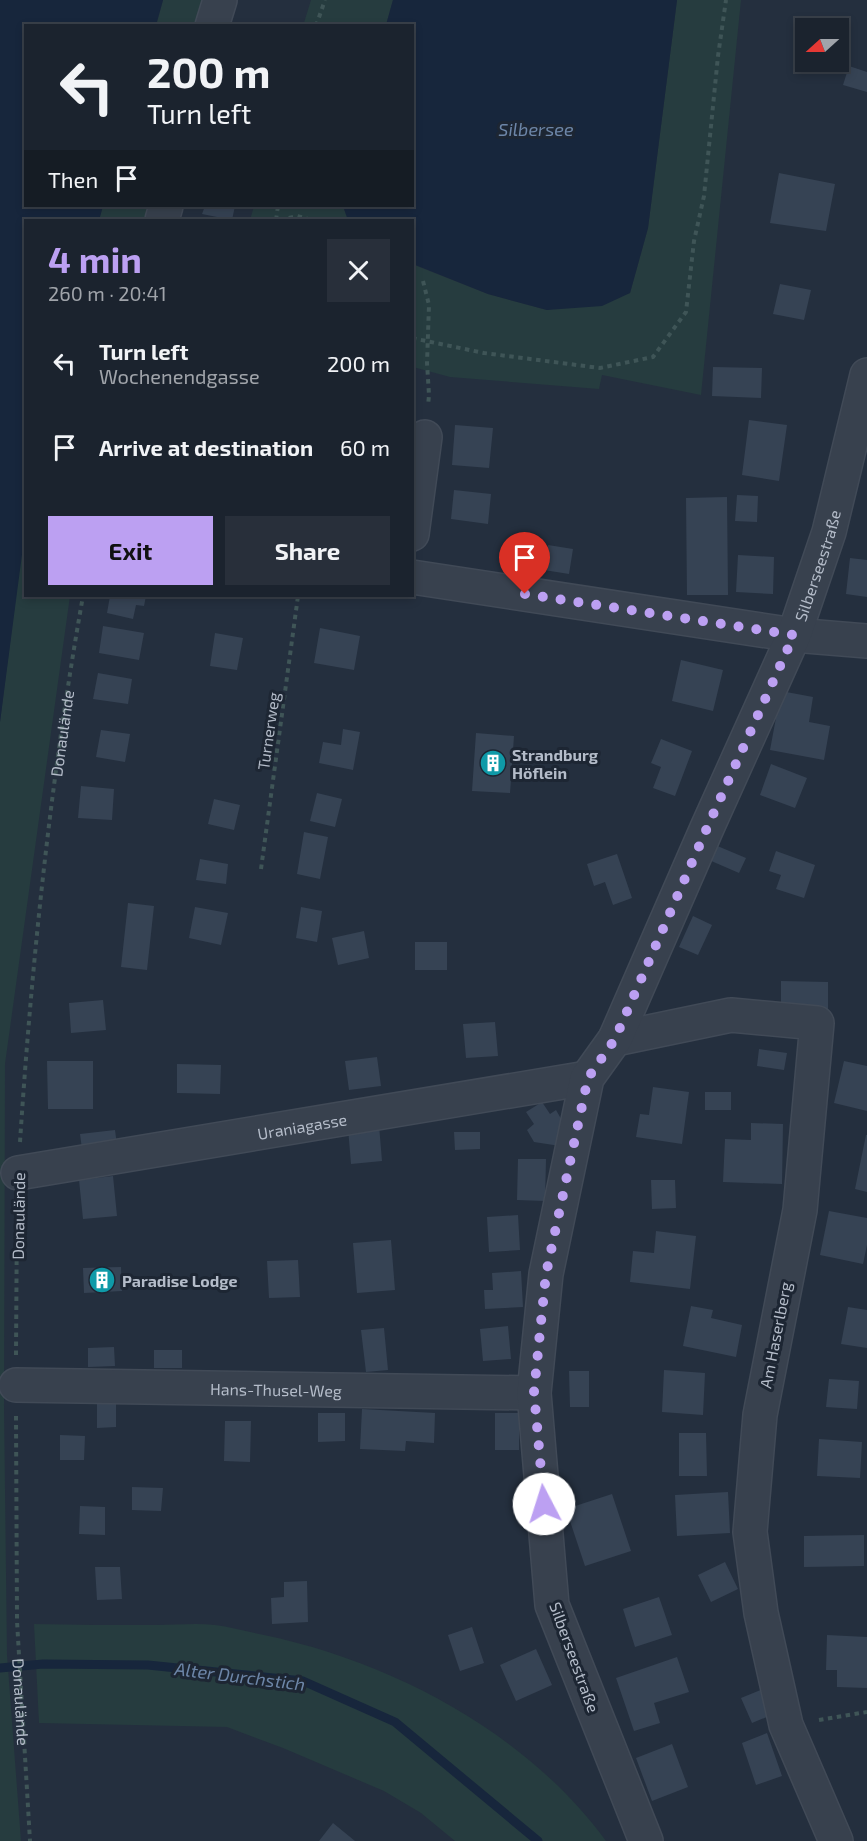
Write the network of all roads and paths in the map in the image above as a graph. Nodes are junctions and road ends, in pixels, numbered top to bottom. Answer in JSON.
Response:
{"nodes":[{"id":1,"x":220,"y":0,"type":"edge"},
{"id":2,"x":325,"y":0,"type":"edge"},
{"id":3,"x":726,"y":0,"type":"edge"},
{"id":4,"x":213,"y":24,"type":"edge"},
{"id":5,"x":317,"y":24,"type":"edge"},
{"id":6,"x":283,"y":219,"type":"edge"},
{"id":7,"x":308,"y":219,"type":"edge"},
{"id":8,"x":423,"y":281,"type":"dead end"},
{"id":9,"x":414,"y":338,"type":"edge"},
{"id":10,"x":428,"y":340,"type":"junction"},
{"id":11,"x":867,"y":375,"type":"edge"},
{"id":12,"x":425,"y":437,"type":"joint"},
{"id":13,"x":414,"y":519,"type":"edge"},
{"id":14,"x":414,"y":577,"type":"edge"},
{"id":15,"x":83,"y":597,"type":"edge"},
{"id":16,"x":298,"y":597,"type":"edge"},
{"id":17,"x":794,"y":635,"type":"junction"},
{"id":18,"x":867,"y":641,"type":"edge"},
{"id":19,"x":261,"y":869,"type":"dead end"},
{"id":20,"x":615,"y":1039,"type":"junction"},
{"id":21,"x":588,"y":1078,"type":"junction"},
{"id":22,"x":18,"y":1173,"type":"junction"},
{"id":23,"x":16,"y":1385,"type":"junction"},
{"id":24,"x":534,"y":1392,"type":"junction"},
{"id":25,"x":867,"y":1712,"type":"edge"},
{"id":26,"x":786,"y":1725,"type":"junction"},
{"id":27,"x":30,"y":1841,"type":"edge"},
{"id":28,"x":646,"y":1841,"type":"edge"},
{"id":29,"x":836,"y":1841,"type":"edge"}],
"edges":[{"from":1,"to":4,"type":"street"},
{"from":2,"to":5,"type":"path"},
{"from":3,"to":10,"type":"path"},
{"from":6,"to":7,"type":"path"},
{"from":8,"to":10,"type":"path"},
{"from":9,"to":10,"type":"path"},
{"from":10,"to":12,"type":"path"},
{"from":11,"to":17,"type":"street","name":"Silberseestraße"},
{"from":12,"to":13,"type":"street"},
{"from":14,"to":17,"type":"street"},
{"from":15,"to":22,"type":"path","name":"Donaulände"},
{"from":16,"to":19,"type":"path","name":"Turnerweg"},
{"from":17,"to":18,"type":"street"},
{"from":17,"to":20,"type":"street","name":"Silberseestraße"},
{"from":20,"to":21,"type":"street","name":"Silberseestraße"},
{"from":20,"to":26,"type":"street","name":"Am Haserlberg"},
{"from":21,"to":22,"type":"street","name":"Uraniagasse"},
{"from":21,"to":24,"type":"street","name":"Silberseestraße"},
{"from":22,"to":23,"type":"path","name":"Donaulände"},
{"from":23,"to":24,"type":"street","name":"Hans-Thusel-Weg"},
{"from":23,"to":27,"type":"path","name":"Donaulände"},
{"from":24,"to":28,"type":"street","name":"Silberseestraße"},
{"from":25,"to":26,"type":"path"},
{"from":26,"to":29,"type":"street","name":"Am Haserlberg"}]}
